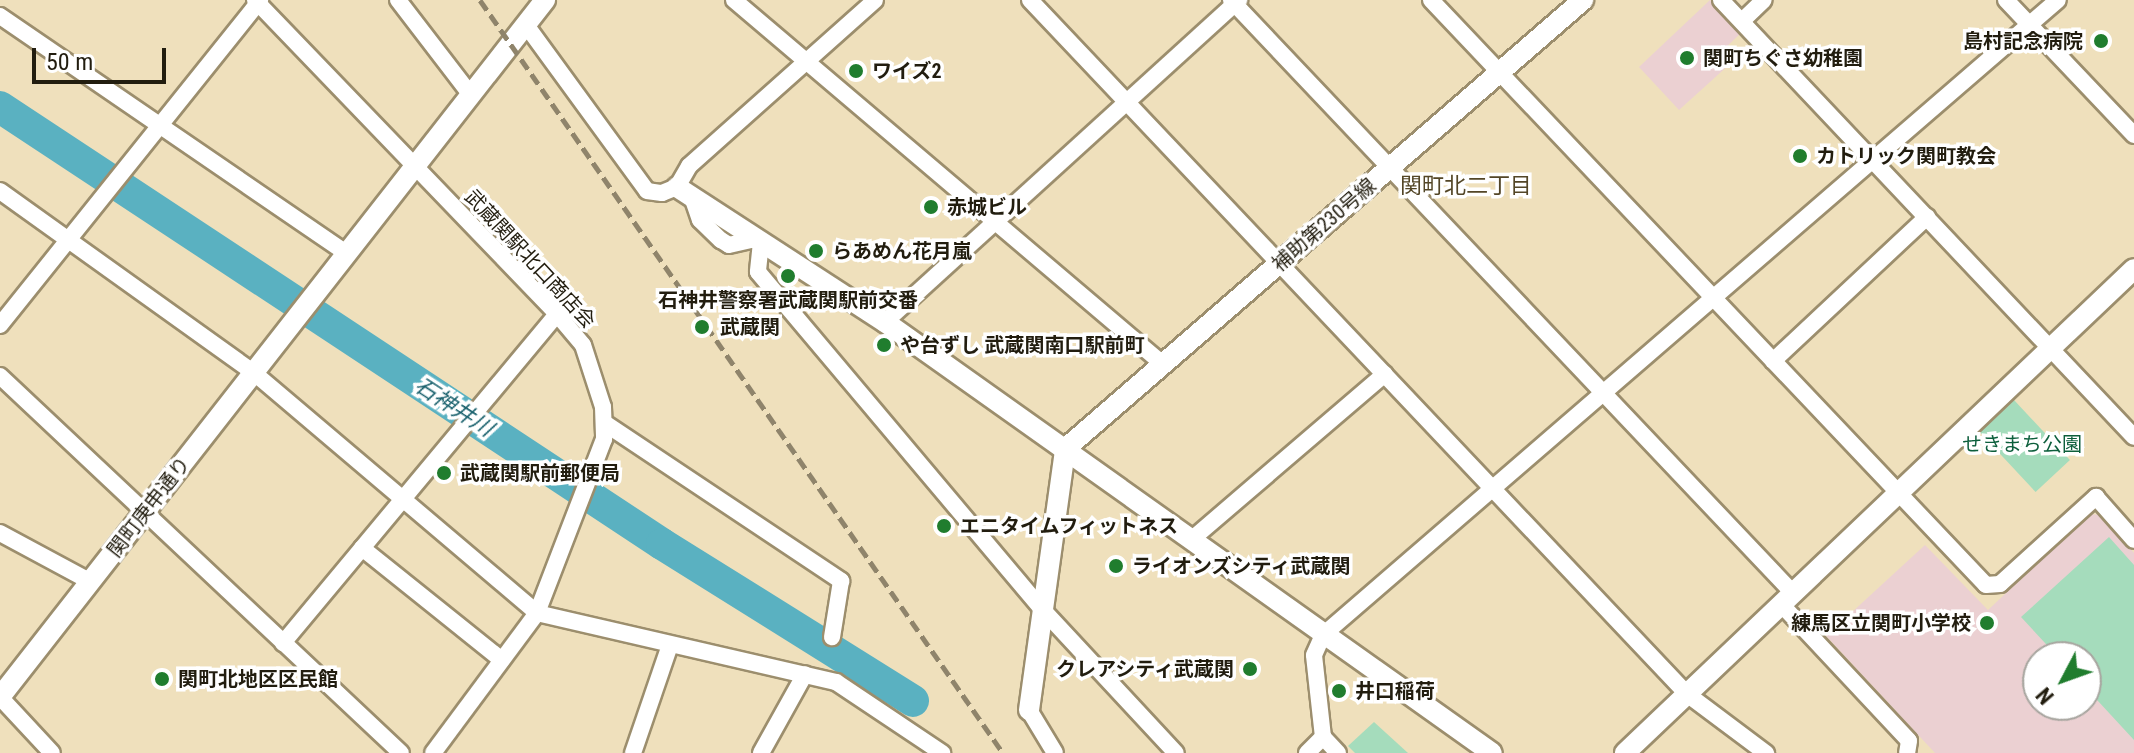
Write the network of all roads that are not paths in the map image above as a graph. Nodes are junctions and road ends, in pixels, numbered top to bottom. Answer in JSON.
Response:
{"nodes":[{"id":1,"x":398,"y":0,"type":"edge"},
{"id":2,"x":545,"y":0,"type":"edge"},
{"id":3,"x":734,"y":0,"type":"edge"},
{"id":4,"x":875,"y":0,"type":"edge"},
{"id":5,"x":1030,"y":0,"type":"edge"},
{"id":6,"x":1431,"y":0,"type":"edge"},
{"id":7,"x":1583,"y":0,"type":"edge"},
{"id":8,"x":1721,"y":0,"type":"edge"},
{"id":9,"x":1764,"y":0,"type":"edge"},
{"id":10,"x":2006,"y":0,"type":"edge"},
{"id":11,"x":2058,"y":0,"type":"edge"},
{"id":12,"x":258,"y":1,"type":"edge"},
{"id":13,"x":1235,"y":1,"type":"edge"},
{"id":14,"x":0,"y":16,"type":"edge"},
{"id":15,"x":1742,"y":21,"type":"junction"},
{"id":16,"x":2029,"y":24,"type":"junction"},
{"id":17,"x":526,"y":25,"type":"junction"},
{"id":18,"x":807,"y":60,"type":"junction"},
{"id":19,"x":1502,"y":73,"type":"junction"},
{"id":20,"x":470,"y":94,"type":"junction"},
{"id":21,"x":1128,"y":102,"type":"junction"},
{"id":22,"x":161,"y":124,"type":"junction"},
{"id":23,"x":2134,"y":135,"type":"edge"},
{"id":24,"x":1874,"y":161,"type":"junction"},
{"id":25,"x":415,"y":165,"type":"junction"},
{"id":26,"x":1388,"y":169,"type":"junction"},
{"id":27,"x":0,"y":191,"type":"edge"},
{"id":28,"x":684,"y":192,"type":"junction"},
{"id":29,"x":1927,"y":217,"type":"junction"},
{"id":30,"x":996,"y":220,"type":"junction"},
{"id":31,"x":69,"y":238,"type":"junction"},
{"id":32,"x":758,"y":240,"type":"junction"},
{"id":33,"x":346,"y":253,"type":"junction"},
{"id":34,"x":1281,"y":264,"type":"junction"},
{"id":35,"x":2134,"y":269,"type":"edge"},
{"id":36,"x":1714,"y":298,"type":"junction"},
{"id":37,"x":557,"y":314,"type":"junction"},
{"id":38,"x":885,"y":322,"type":"junction"},
{"id":39,"x":0,"y":325,"type":"edge"},
{"id":40,"x":2051,"y":348,"type":"junction"},
{"id":41,"x":1773,"y":361,"type":"junction"},
{"id":42,"x":1164,"y":365,"type":"junction"},
{"id":43,"x":253,"y":372,"type":"junction"},
{"id":44,"x":1385,"y":374,"type":"junction"},
{"id":45,"x":0,"y":376,"type":"edge"},
{"id":46,"x":1603,"y":393,"type":"junction"},
{"id":47,"x":606,"y":424,"type":"junction"},
{"id":48,"x":2134,"y":437,"type":"edge"},
{"id":49,"x":1065,"y":449,"type":"junction"},
{"id":50,"x":1492,"y":488,"type":"junction"},
{"id":51,"x":1899,"y":493,"type":"junction"},
{"id":52,"x":403,"y":498,"type":"junction"},
{"id":53,"x":145,"y":511,"type":"junction"},
{"id":54,"x":0,"y":533,"type":"edge"},
{"id":55,"x":1191,"y":540,"type":"junction"},
{"id":56,"x":2134,"y":540,"type":"edge"},
{"id":57,"x":362,"y":548,"type":"junction"},
{"id":58,"x":91,"y":582,"type":"junction"},
{"id":59,"x":1787,"y":599,"type":"junction"},
{"id":60,"x":1043,"y":610,"type":"junction"},
{"id":61,"x":537,"y":613,"type":"junction"},
{"id":62,"x":1323,"y":635,"type":"junction"},
{"id":63,"x":832,"y":637,"type":"dead end"},
{"id":64,"x":283,"y":643,"type":"junction"},
{"id":65,"x":670,"y":645,"type":"junction"},
{"id":66,"x":502,"y":660,"type":"junction"},
{"id":67,"x":805,"y":674,"type":"junction"},
{"id":68,"x":1687,"y":694,"type":"junction"},
{"id":69,"x":0,"y":697,"type":"edge"},
{"id":70,"x":1029,"y":710,"type":"joint"},
{"id":71,"x":1323,"y":737,"type":"junction"},
{"id":72,"x":52,"y":753,"type":"edge"},
{"id":73,"x":401,"y":753,"type":"edge"},
{"id":74,"x":433,"y":753,"type":"edge"},
{"id":75,"x":633,"y":753,"type":"edge"},
{"id":76,"x":761,"y":753,"type":"edge"},
{"id":77,"x":942,"y":753,"type":"edge"},
{"id":78,"x":1055,"y":753,"type":"edge"},
{"id":79,"x":1176,"y":753,"type":"edge"},
{"id":80,"x":1307,"y":753,"type":"edge"},
{"id":81,"x":1338,"y":753,"type":"edge"},
{"id":82,"x":1492,"y":753,"type":"edge"},
{"id":83,"x":1625,"y":753,"type":"edge"},
{"id":84,"x":1766,"y":753,"type":"edge"},
{"id":85,"x":1907,"y":753,"type":"edge"}],
"edges":[{"from":1,"to":20,"type":"street"},
{"from":2,"to":17,"type":"street"},
{"from":3,"to":18,"type":"street"},
{"from":4,"to":18,"type":"street"},
{"from":5,"to":21,"type":"street"},
{"from":6,"to":19,"type":"street"},
{"from":7,"to":19,"type":"street","name":"補助第230号線"},
{"from":8,"to":15,"type":"street"},
{"from":9,"to":15,"type":"street"},
{"from":10,"to":16,"type":"street"},
{"from":11,"to":16,"type":"street"},
{"from":12,"to":22,"type":"street"},
{"from":12,"to":25,"type":"street","name":"武蔵関駅北口商店会"},
{"from":13,"to":21,"type":"street"},
{"from":13,"to":26,"type":"street"},
{"from":14,"to":22,"type":"street"},
{"from":15,"to":24,"type":"street"},
{"from":16,"to":23,"type":"street"},
{"from":16,"to":24,"type":"street"},
{"from":17,"to":20,"type":"street"},
{"from":17,"to":28,"type":"street"},
{"from":18,"to":28,"type":"street"},
{"from":18,"to":30,"type":"street"},
{"from":19,"to":26,"type":"street","name":"補助第230号線"},
{"from":19,"to":36,"type":"street"},
{"from":20,"to":25,"type":"street"},
{"from":21,"to":30,"type":"street"},
{"from":21,"to":34,"type":"street"},
{"from":22,"to":31,"type":"street"},
{"from":22,"to":33,"type":"street"},
{"from":24,"to":29,"type":"street"},
{"from":24,"to":36,"type":"street"},
{"from":25,"to":33,"type":"street"},
{"from":25,"to":37,"type":"street","name":"武蔵関駅北口商店会"},
{"from":26,"to":34,"type":"street","name":"補助第230号線"},
{"from":26,"to":46,"type":"street"},
{"from":27,"to":31,"type":"street"},
{"from":28,"to":32,"type":"street"},
{"from":29,"to":40,"type":"street"},
{"from":29,"to":41,"type":"street"},
{"from":30,"to":38,"type":"street"},
{"from":30,"to":42,"type":"street"},
{"from":31,"to":39,"type":"street"},
{"from":31,"to":43,"type":"street"},
{"from":32,"to":38,"type":"street"},
{"from":32,"to":60,"type":"street"},
{"from":33,"to":43,"type":"street","name":"関町庚申通り"},
{"from":34,"to":42,"type":"street","name":"補助第230号線"},
{"from":34,"to":44,"type":"street"},
{"from":35,"to":40,"type":"street"},
{"from":36,"to":41,"type":"street"},
{"from":36,"to":46,"type":"street"},
{"from":37,"to":47,"type":"street","name":"武蔵関駅北口商店会"},
{"from":37,"to":52,"type":"street"},
{"from":38,"to":49,"type":"street"},
{"from":40,"to":48,"type":"street"},
{"from":40,"to":51,"type":"street"},
{"from":41,"to":51,"type":"street"},
{"from":42,"to":49,"type":"street","name":"補助第230号線"},
{"from":43,"to":52,"type":"street"},
{"from":43,"to":53,"type":"street","name":"関町庚申通り"},
{"from":44,"to":50,"type":"street"},
{"from":44,"to":55,"type":"street"},
{"from":45,"to":53,"type":"street"},
{"from":46,"to":50,"type":"street"},
{"from":46,"to":59,"type":"street"},
{"from":47,"to":61,"type":"street"},
{"from":47,"to":63,"type":"street"},
{"from":49,"to":55,"type":"street"},
{"from":49,"to":60,"type":"street"},
{"from":50,"to":62,"type":"street"},
{"from":50,"to":68,"type":"street"},
{"from":51,"to":56,"type":"street"},
{"from":51,"to":59,"type":"street"},
{"from":52,"to":57,"type":"street"},
{"from":52,"to":61,"type":"street"},
{"from":53,"to":58,"type":"street","name":"関町庚申通り"},
{"from":53,"to":64,"type":"street"},
{"from":54,"to":58,"type":"street"},
{"from":55,"to":62,"type":"street"},
{"from":57,"to":64,"type":"street"},
{"from":57,"to":66,"type":"street"},
{"from":58,"to":69,"type":"street","name":"関町庚申通り"},
{"from":59,"to":68,"type":"street"},
{"from":59,"to":85,"type":"street"},
{"from":60,"to":70,"type":"street"},
{"from":60,"to":79,"type":"street"},
{"from":61,"to":65,"type":"street"},
{"from":61,"to":66,"type":"street"},
{"from":62,"to":71,"type":"street"},
{"from":62,"to":82,"type":"street"},
{"from":64,"to":73,"type":"street"},
{"from":65,"to":67,"type":"street"},
{"from":65,"to":75,"type":"street"},
{"from":66,"to":74,"type":"street"},
{"from":67,"to":76,"type":"street"},
{"from":67,"to":77,"type":"street"},
{"from":68,"to":83,"type":"street"},
{"from":68,"to":84,"type":"street"},
{"from":69,"to":72,"type":"street"},
{"from":70,"to":78,"type":"street"},
{"from":71,"to":80,"type":"street"},
{"from":71,"to":81,"type":"street"}]}
